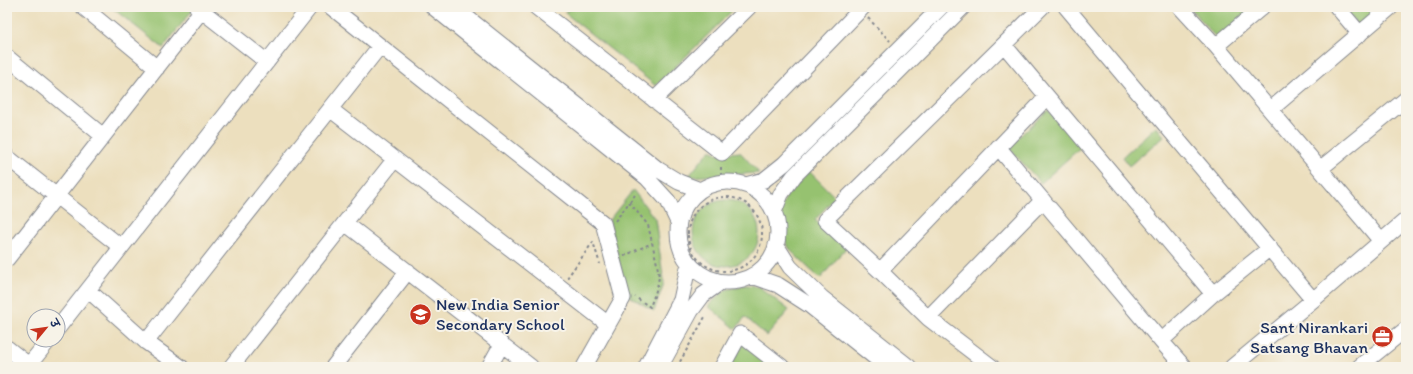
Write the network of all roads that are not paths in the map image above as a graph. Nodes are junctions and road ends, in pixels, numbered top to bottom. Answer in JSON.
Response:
{"nodes":[{"id":1,"x":83,"y":7,"type":"edge"},
{"id":2,"x":310,"y":7,"type":"edge"},
{"id":3,"x":331,"y":7,"type":"edge"},
{"id":4,"x":433,"y":7,"type":"edge"},
{"id":5,"x":454,"y":7,"type":"edge"},
{"id":6,"x":536,"y":7,"type":"edge"},
{"id":7,"x":941,"y":7,"type":"edge"},
{"id":8,"x":963,"y":7,"type":"edge"},
{"id":9,"x":1042,"y":7,"type":"edge"},
{"id":10,"x":1066,"y":7,"type":"edge"},
{"id":11,"x":1180,"y":7,"type":"edge"},
{"id":12,"x":1262,"y":7,"type":"edge"},
{"id":13,"x":1337,"y":7,"type":"edge"},
{"id":14,"x":1391,"y":7,"type":"edge"},
{"id":15,"x":746,"y":8,"type":"edge"},
{"id":16,"x":199,"y":9,"type":"edge"},
{"id":17,"x":858,"y":9,"type":"edge"},
{"id":18,"x":553,"y":12,"type":"edge"},
{"id":19,"x":1360,"y":34,"type":"junction"},
{"id":20,"x":1004,"y":45,"type":"junction"},
{"id":21,"x":380,"y":46,"type":"junction"},
{"id":22,"x":1216,"y":46,"type":"junction"},
{"id":23,"x":7,"y":57,"type":"edge"},
{"id":24,"x":267,"y":62,"type":"junction"},
{"id":25,"x":157,"y":68,"type":"junction"},
{"id":26,"x":1047,"y":97,"type":"junction"},
{"id":27,"x":1406,"y":98,"type":"edge"},
{"id":28,"x":654,"y":100,"type":"junction"},
{"id":29,"x":330,"y":109,"type":"junction"},
{"id":30,"x":1270,"y":110,"type":"junction"},
{"id":31,"x":103,"y":136,"type":"junction"},
{"id":32,"x":998,"y":147,"type":"junction"},
{"id":33,"x":7,"y":157,"type":"edge"},
{"id":34,"x":395,"y":159,"type":"junction"},
{"id":35,"x":1320,"y":169,"type":"junction"},
{"id":36,"x":746,"y":185,"type":"junction"},
{"id":37,"x":700,"y":190,"type":"junction"},
{"id":38,"x":57,"y":196,"type":"junction"},
{"id":39,"x":1043,"y":200,"type":"junction"},
{"id":40,"x":774,"y":212,"type":"junction"},
{"id":41,"x":1406,"y":220,"type":"edge"},
{"id":42,"x":678,"y":222,"type":"junction"},
{"id":43,"x":345,"y":223,"type":"junction"},
{"id":44,"x":1381,"y":241,"type":"junction"},
{"id":45,"x":776,"y":245,"type":"junction"},
{"id":46,"x":121,"y":247,"type":"junction"},
{"id":47,"x":1270,"y":248,"type":"junction"},
{"id":48,"x":8,"y":256,"type":"edge"},
{"id":49,"x":689,"y":263,"type":"junction"},
{"id":50,"x":408,"y":271,"type":"junction"},
{"id":51,"x":880,"y":271,"type":"junction"},
{"id":52,"x":752,"y":276,"type":"junction"},
{"id":53,"x":721,"y":282,"type":"junction"},
{"id":54,"x":88,"y":290,"type":"junction"},
{"id":55,"x":1214,"y":294,"type":"junction"},
{"id":56,"x":1313,"y":300,"type":"junction"},
{"id":57,"x":66,"y":318,"type":"edge"},
{"id":58,"x":928,"y":318,"type":"junction"},
{"id":59,"x":608,"y":324,"type":"junction"},
{"id":60,"x":1404,"y":335,"type":"edge"},
{"id":61,"x":1161,"y":341,"type":"junction"},
{"id":62,"x":146,"y":342,"type":"junction"},
{"id":63,"x":502,"y":344,"type":"junction"},
{"id":64,"x":7,"y":348,"type":"edge"},
{"id":65,"x":42,"y":348,"type":"edge"},
{"id":66,"x":30,"y":366,"type":"edge"},
{"id":67,"x":181,"y":367,"type":"edge"},
{"id":68,"x":231,"y":367,"type":"edge"},
{"id":69,"x":333,"y":367,"type":"edge"},
{"id":70,"x":489,"y":367,"type":"edge"},
{"id":71,"x":531,"y":367,"type":"edge"},
{"id":72,"x":584,"y":367,"type":"edge"},
{"id":73,"x":646,"y":367,"type":"edge"},
{"id":74,"x":660,"y":367,"type":"edge"},
{"id":75,"x":722,"y":367,"type":"edge"},
{"id":76,"x":782,"y":367,"type":"edge"},
{"id":77,"x":887,"y":367,"type":"edge"},
{"id":78,"x":909,"y":367,"type":"edge"},
{"id":79,"x":992,"y":367,"type":"edge"},
{"id":80,"x":1184,"y":367,"type":"edge"},
{"id":81,"x":1232,"y":367,"type":"edge"},
{"id":82,"x":1359,"y":367,"type":"edge"}],
"edges":[{"from":1,"to":25,"type":"street"},
{"from":2,"to":24,"type":"street"},
{"from":3,"to":21,"type":"street"},
{"from":4,"to":42,"type":"street"},
{"from":5,"to":37,"type":"street"},
{"from":6,"to":18,"type":"street"},
{"from":7,"to":36,"type":"street"},
{"from":8,"to":40,"type":"street"},
{"from":9,"to":20,"type":"street"},
{"from":10,"to":47,"type":"street"},
{"from":11,"to":22,"type":"street"},
{"from":12,"to":22,"type":"street"},
{"from":13,"to":19,"type":"street"},
{"from":14,"to":19,"type":"street"},
{"from":15,"to":28,"type":"street"},
{"from":16,"to":24,"type":"street"},
{"from":16,"to":25,"type":"street"},
{"from":17,"to":28,"type":"street"},
{"from":18,"to":28,"type":"street"},
{"from":19,"to":30,"type":"street"},
{"from":20,"to":26,"type":"street"},
{"from":20,"to":51,"type":"street"},
{"from":21,"to":29,"type":"street"},
{"from":21,"to":59,"type":"street"},
{"from":22,"to":30,"type":"street"},
{"from":23,"to":31,"type":"street"},
{"from":24,"to":46,"type":"street"},
{"from":25,"to":31,"type":"street"},
{"from":26,"to":32,"type":"street"},
{"from":26,"to":55,"type":"street"},
{"from":27,"to":35,"type":"street"},
{"from":29,"to":34,"type":"street"},
{"from":29,"to":62,"type":"street"},
{"from":30,"to":35,"type":"street"},
{"from":31,"to":38,"type":"street"},
{"from":32,"to":39,"type":"street"},
{"from":32,"to":51,"type":"street"},
{"from":33,"to":38,"type":"street"},
{"from":34,"to":43,"type":"street"},
{"from":34,"to":59,"type":"street"},
{"from":35,"to":44,"type":"street"},
{"from":36,"to":37,"type":"street"},
{"from":36,"to":40,"type":"street"},
{"from":37,"to":42,"type":"street"},
{"from":38,"to":46,"type":"street"},
{"from":38,"to":48,"type":"street"},
{"from":39,"to":58,"type":"street"},
{"from":39,"to":61,"type":"street"},
{"from":40,"to":45,"type":"street"},
{"from":41,"to":44,"type":"street"},
{"from":42,"to":49,"type":"street"},
{"from":43,"to":50,"type":"street"},
{"from":43,"to":68,"type":"street"},
{"from":44,"to":56,"type":"street"},
{"from":45,"to":52,"type":"street"},
{"from":45,"to":78,"type":"street"},
{"from":46,"to":54,"type":"street"},
{"from":47,"to":55,"type":"street"},
{"from":47,"to":56,"type":"street"},
{"from":49,"to":53,"type":"street"},
{"from":49,"to":73,"type":"street"},
{"from":50,"to":63,"type":"street"},
{"from":50,"to":69,"type":"street"},
{"from":51,"to":58,"type":"street"},
{"from":52,"to":53,"type":"street"},
{"from":52,"to":77,"type":"street"},
{"from":53,"to":74,"type":"street"},
{"from":54,"to":57,"type":"street"},
{"from":54,"to":62,"type":"street"},
{"from":55,"to":61,"type":"street"},
{"from":56,"to":81,"type":"street"},
{"from":58,"to":79,"type":"street"},
{"from":59,"to":72,"type":"street"},
{"from":60,"to":82,"type":"street"},
{"from":61,"to":80,"type":"street"},
{"from":62,"to":67,"type":"street"},
{"from":63,"to":70,"type":"street"},
{"from":63,"to":71,"type":"street"},
{"from":64,"to":66,"type":"street"},
{"from":65,"to":66,"type":"street"},
{"from":75,"to":76,"type":"street"}]}
